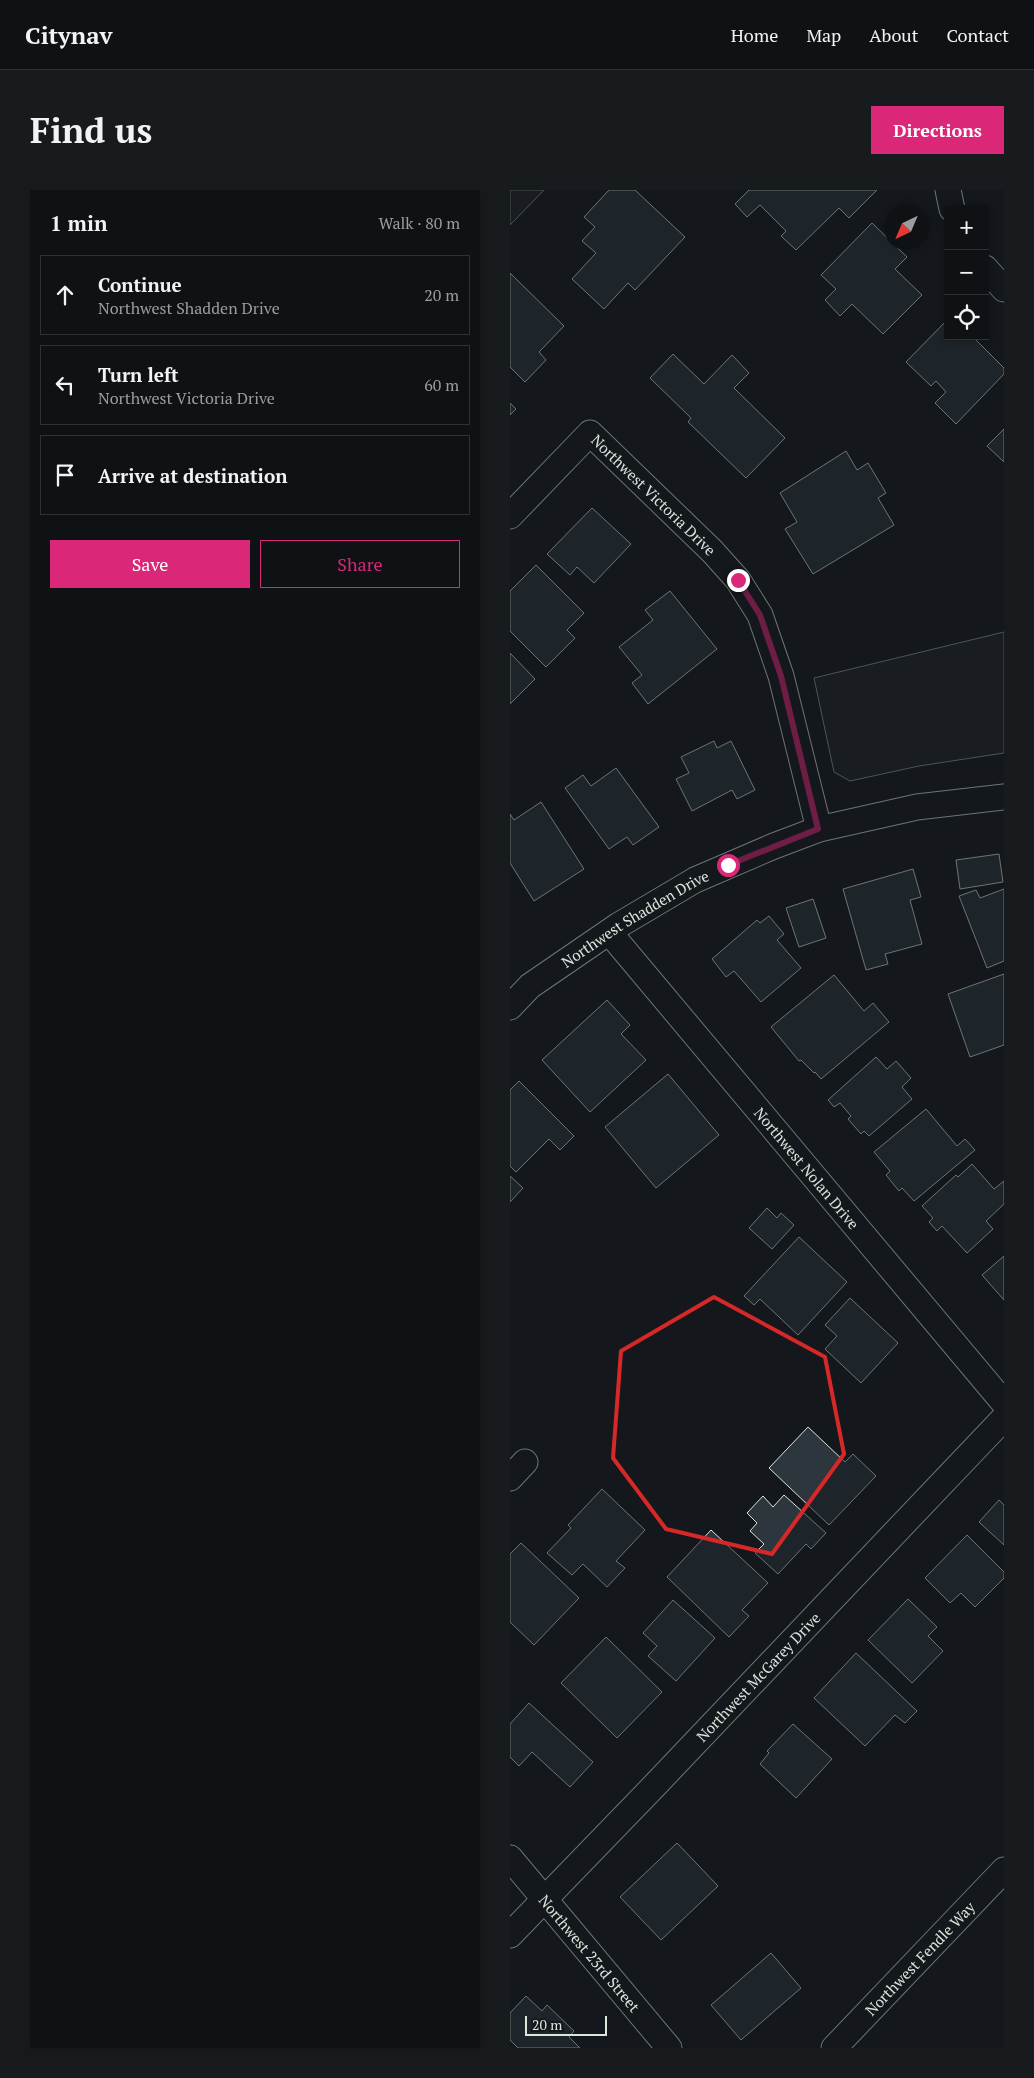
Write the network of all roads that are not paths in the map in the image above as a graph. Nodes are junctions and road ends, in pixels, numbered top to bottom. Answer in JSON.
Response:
{"nodes":[{"id":1,"x":948,"y":190,"type":"edge"},
{"id":2,"x":951,"y":205,"type":"edge"},
{"id":3,"x":989,"y":272,"type":"edge"},
{"id":4,"x":1004,"y":289,"type":"edge"},
{"id":5,"x":510,"y":516,"type":"edge"},
{"id":6,"x":1004,"y":797,"type":"edge"},
{"id":7,"x":818,"y":829,"type":"junction"},
{"id":8,"x":609,"y":932,"type":"junction"},
{"id":9,"x":510,"y":1007,"type":"edge"},
{"id":10,"x":1004,"y":1403,"type":"edge"},
{"id":11,"x":1004,"y":1418,"type":"edge"},
{"id":12,"x":510,"y":1858,"type":"edge"},
{"id":13,"x":1004,"y":1870,"type":"edge"},
{"id":14,"x":544,"y":1900,"type":"junction"},
{"id":15,"x":510,"y":1935,"type":"edge"},
{"id":16,"x":669,"y":2048,"type":"edge"},
{"id":17,"x":834,"y":2048,"type":"edge"}],
"edges":[{"from":1,"to":2,"type":"street"},
{"from":3,"to":4,"type":"street"},
{"from":5,"to":7,"type":"street","name":"Northwest Victoria Drive"},
{"from":6,"to":7,"type":"street","name":"Northwest Shadden Drive"},
{"from":7,"to":8,"type":"street","name":"Northwest Shadden Drive"},
{"from":8,"to":9,"type":"street","name":"Northwest Shadden Drive"},
{"from":8,"to":10,"type":"street","name":"Northwest Nolan Drive"},
{"from":11,"to":14,"type":"street","name":"Northwest McGarey Drive"},
{"from":12,"to":14,"type":"street","name":"Northwest 23rd Street"},
{"from":13,"to":17,"type":"street","name":"Northwest Fendle Way"},
{"from":14,"to":15,"type":"street","name":"Northwest McGarey Drive"},
{"from":14,"to":16,"type":"street","name":"Northwest 23rd Street"}]}
